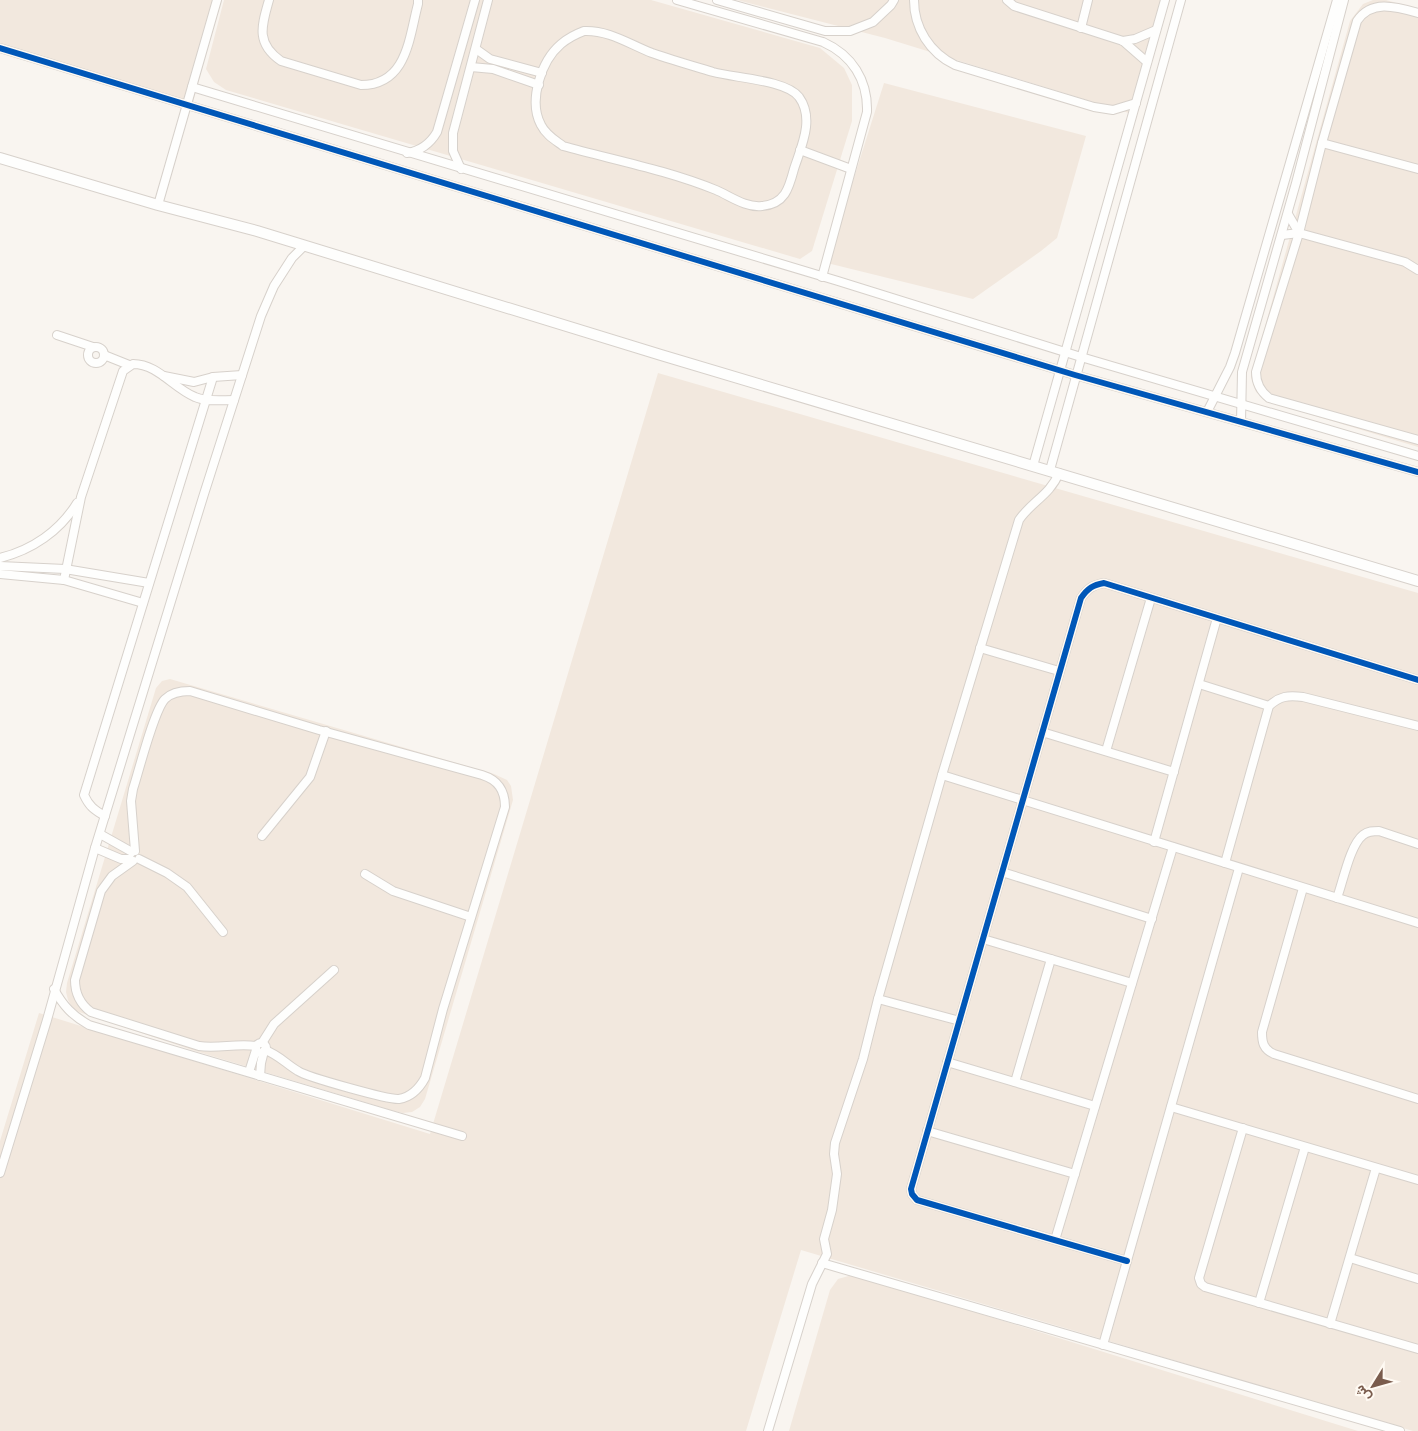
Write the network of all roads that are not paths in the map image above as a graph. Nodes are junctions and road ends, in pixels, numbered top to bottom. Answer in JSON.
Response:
{"nodes":[{"id":1,"x":216,"y":0,"type":"edge"},
{"id":2,"x":269,"y":0,"type":"edge"},
{"id":3,"x":418,"y":0,"type":"edge"},
{"id":4,"x":475,"y":0,"type":"edge"},
{"id":5,"x":488,"y":0,"type":"edge"},
{"id":6,"x":677,"y":0,"type":"edge"},
{"id":7,"x":717,"y":0,"type":"edge"},
{"id":8,"x":894,"y":0,"type":"edge"},
{"id":9,"x":914,"y":0,"type":"edge"},
{"id":10,"x":1006,"y":0,"type":"edge"},
{"id":11,"x":1088,"y":0,"type":"edge"},
{"id":12,"x":1165,"y":0,"type":"edge"},
{"id":13,"x":1181,"y":0,"type":"edge"},
{"id":14,"x":1337,"y":0,"type":"edge"},
{"id":15,"x":1344,"y":0,"type":"edge"},
{"id":16,"x":1418,"y":13,"type":"edge"},
{"id":17,"x":1081,"y":28,"type":"junction"},
{"id":18,"x":1156,"y":30,"type":"junction"},
{"id":19,"x":1123,"y":40,"type":"junction"},
{"id":20,"x":0,"y":48,"type":"edge"},
{"id":21,"x":476,"y":49,"type":"junction"},
{"id":22,"x":1147,"y":62,"type":"junction"},
{"id":23,"x":471,"y":67,"type":"junction"},
{"id":24,"x":542,"y":73,"type":"junction"},
{"id":25,"x":539,"y":85,"type":"junction"},
{"id":26,"x":192,"y":88,"type":"junction"},
{"id":27,"x":1136,"y":103,"type":"junction"},
{"id":28,"x":187,"y":105,"type":"junction"},
{"id":29,"x":1322,"y":143,"type":"junction"},
{"id":30,"x":800,"y":150,"type":"junction"},
{"id":31,"x":408,"y":153,"type":"junction"},
{"id":32,"x":0,"y":158,"type":"edge"},
{"id":33,"x":461,"y":169,"type":"junction"},
{"id":34,"x":851,"y":169,"type":"junction"},
{"id":35,"x":1418,"y":169,"type":"edge"},
{"id":36,"x":1286,"y":179,"type":"junction"},
{"id":37,"x":1296,"y":183,"type":"junction"},
{"id":38,"x":158,"y":205,"type":"junction"},
{"id":39,"x":1288,"y":214,"type":"junction"},
{"id":40,"x":1299,"y":233,"type":"junction"},
{"id":41,"x":1098,"y":234,"type":"junction"},
{"id":42,"x":1282,"y":235,"type":"junction"},
{"id":43,"x":1114,"y":238,"type":"junction"},
{"id":44,"x":304,"y":246,"type":"junction"},
{"id":45,"x":1418,"y":270,"type":"edge"},
{"id":46,"x":822,"y":277,"type":"junction"},
{"id":47,"x":57,"y":335,"type":"dead end"},
{"id":48,"x":93,"y":347,"type":"junction"},
{"id":49,"x":1065,"y":352,"type":"junction"},
{"id":50,"x":104,"y":355,"type":"junction"},
{"id":51,"x":1081,"y":356,"type":"junction"},
{"id":52,"x":129,"y":365,"type":"junction"},
{"id":53,"x":1060,"y":369,"type":"junction"},
{"id":54,"x":1076,"y":375,"type":"junction"},
{"id":55,"x":164,"y":376,"type":"junction"},
{"id":56,"x":242,"y":376,"type":"junction"},
{"id":57,"x":213,"y":377,"type":"junction"},
{"id":58,"x":1216,"y":396,"type":"junction"},
{"id":59,"x":206,"y":399,"type":"junction"},
{"id":60,"x":234,"y":400,"type":"junction"},
{"id":61,"x":1241,"y":404,"type":"junction"},
{"id":62,"x":1208,"y":412,"type":"junction"},
{"id":63,"x":1241,"y":422,"type":"junction"},
{"id":64,"x":1418,"y":440,"type":"edge"},
{"id":65,"x":1418,"y":456,"type":"edge"},
{"id":66,"x":1033,"y":466,"type":"junction"},
{"id":67,"x":1054,"y":472,"type":"junction"},
{"id":68,"x":1418,"y":472,"type":"edge"},
{"id":69,"x":81,"y":497,"type":"junction"},
{"id":70,"x":0,"y":558,"type":"edge"},
{"id":71,"x":0,"y":566,"type":"edge"},
{"id":72,"x":65,"y":569,"type":"junction"},
{"id":73,"x":0,"y":574,"type":"edge"},
{"id":74,"x":64,"y":580,"type":"junction"},
{"id":75,"x":1418,"y":581,"type":"edge"},
{"id":76,"x":148,"y":583,"type":"junction"},
{"id":77,"x":1151,"y":598,"type":"junction"},
{"id":78,"x":143,"y":603,"type":"junction"},
{"id":79,"x":1217,"y":618,"type":"junction"},
{"id":80,"x":980,"y":648,"type":"junction"},
{"id":81,"x":1059,"y":671,"type":"junction"},
{"id":82,"x":1418,"y":680,"type":"edge"},
{"id":83,"x":1198,"y":684,"type":"junction"},
{"id":84,"x":1269,"y":706,"type":"junction"},
{"id":85,"x":1418,"y":726,"type":"edge"},
{"id":86,"x":326,"y":731,"type":"junction"},
{"id":87,"x":1042,"y":732,"type":"junction"},
{"id":88,"x":1106,"y":751,"type":"junction"},
{"id":89,"x":1174,"y":772,"type":"junction"},
{"id":90,"x":942,"y":775,"type":"junction"},
{"id":91,"x":1022,"y":801,"type":"junction"},
{"id":92,"x":105,"y":816,"type":"junction"},
{"id":93,"x":100,"y":834,"type":"junction"},
{"id":94,"x":262,"y":836,"type":"dead end"},
{"id":95,"x":1154,"y":842,"type":"junction"},
{"id":96,"x":1418,"y":844,"type":"edge"},
{"id":97,"x":1173,"y":847,"type":"junction"},
{"id":98,"x":95,"y":848,"type":"junction"},
{"id":99,"x":134,"y":856,"type":"junction"},
{"id":100,"x":1225,"y":863,"type":"junction"},
{"id":101,"x":1239,"y":868,"type":"junction"},
{"id":102,"x":1002,"y":872,"type":"junction"},
{"id":103,"x":365,"y":874,"type":"dead end"},
{"id":104,"x":1303,"y":888,"type":"junction"},
{"id":105,"x":1337,"y":898,"type":"junction"},
{"id":106,"x":471,"y":917,"type":"junction"},
{"id":107,"x":1152,"y":919,"type":"junction"},
{"id":108,"x":1418,"y":923,"type":"edge"},
{"id":109,"x":223,"y":932,"type":"dead end"},
{"id":110,"x":983,"y":939,"type":"junction"},
{"id":111,"x":1050,"y":959,"type":"junction"},
{"id":112,"x":334,"y":970,"type":"dead end"},
{"id":113,"x":1132,"y":983,"type":"junction"},
{"id":114,"x":54,"y":989,"type":"junction"},
{"id":115,"x":878,"y":999,"type":"junction"},
{"id":116,"x":960,"y":1021,"type":"junction"},
{"id":117,"x":261,"y":1048,"type":"junction"},
{"id":118,"x":947,"y":1062,"type":"junction"},
{"id":119,"x":249,"y":1072,"type":"junction"},
{"id":120,"x":260,"y":1076,"type":"junction"},
{"id":121,"x":1015,"y":1082,"type":"junction"},
{"id":122,"x":1418,"y":1099,"type":"edge"},
{"id":123,"x":1096,"y":1106,"type":"junction"},
{"id":124,"x":1171,"y":1107,"type":"junction"},
{"id":125,"x":1243,"y":1128,"type":"junction"},
{"id":126,"x":927,"y":1131,"type":"junction"},
{"id":127,"x":462,"y":1136,"type":"dead end"},
{"id":128,"x":1305,"y":1147,"type":"junction"},
{"id":129,"x":1376,"y":1168,"type":"junction"},
{"id":130,"x":0,"y":1174,"type":"edge"},
{"id":131,"x":1075,"y":1174,"type":"junction"},
{"id":132,"x":1418,"y":1180,"type":"edge"},
{"id":133,"x":1055,"y":1240,"type":"junction"},
{"id":134,"x":1350,"y":1258,"type":"junction"},
{"id":135,"x":1127,"y":1261,"type":"junction"},
{"id":136,"x":822,"y":1263,"type":"junction"},
{"id":137,"x":1418,"y":1279,"type":"edge"},
{"id":138,"x":1259,"y":1303,"type":"junction"},
{"id":139,"x":1330,"y":1324,"type":"junction"},
{"id":140,"x":1103,"y":1345,"type":"junction"},
{"id":141,"x":1418,"y":1349,"type":"edge"},
{"id":142,"x":768,"y":1431,"type":"edge"},
{"id":143,"x":1400,"y":1431,"type":"edge"}],
"edges":[{"from":1,"to":26,"type":"street"},
{"from":2,"to":3,"type":"street"},
{"from":4,"to":31,"type":"street"},
{"from":5,"to":21,"type":"street"},
{"from":6,"to":34,"type":"street"},
{"from":7,"to":8,"type":"street"},
{"from":9,"to":27,"type":"street"},
{"from":10,"to":17,"type":"street"},
{"from":11,"to":17,"type":"street"},
{"from":12,"to":18,"type":"street"},
{"from":13,"to":43,"type":"street"},
{"from":14,"to":36,"type":"street"},
{"from":15,"to":37,"type":"street"},
{"from":16,"to":29,"type":"street"},
{"from":17,"to":19,"type":"street"},
{"from":18,"to":19,"type":"street"},
{"from":18,"to":22,"type":"street"},
{"from":19,"to":22,"type":"street"},
{"from":20,"to":28,"type":"street"},
{"from":21,"to":23,"type":"street"},
{"from":21,"to":24,"type":"street"},
{"from":22,"to":27,"type":"street"},
{"from":23,"to":25,"type":"street"},
{"from":23,"to":33,"type":"street"},
{"from":24,"to":25,"type":"street"},
{"from":24,"to":30,"type":"street"},
{"from":25,"to":30,"type":"street"},
{"from":26,"to":28,"type":"street"},
{"from":26,"to":31,"type":"street"},
{"from":27,"to":41,"type":"street"},
{"from":28,"to":38,"type":"street"},
{"from":28,"to":53,"type":"street"},
{"from":29,"to":35,"type":"street"},
{"from":29,"to":40,"type":"street"},
{"from":30,"to":34,"type":"street"},
{"from":31,"to":33,"type":"street"},
{"from":32,"to":38,"type":"street"},
{"from":33,"to":46,"type":"street"},
{"from":34,"to":46,"type":"street"},
{"from":36,"to":37,"type":"street"},
{"from":36,"to":58,"type":"street"},
{"from":37,"to":39,"type":"street"},
{"from":38,"to":44,"type":"street"},
{"from":39,"to":40,"type":"street"},
{"from":39,"to":42,"type":"street"},
{"from":40,"to":42,"type":"street"},
{"from":40,"to":45,"type":"street"},
{"from":40,"to":64,"type":"street"},
{"from":41,"to":43,"type":"street"},
{"from":41,"to":49,"type":"street"},
{"from":42,"to":61,"type":"street"},
{"from":43,"to":51,"type":"street"},
{"from":44,"to":56,"type":"street"},
{"from":44,"to":66,"type":"street"},
{"from":46,"to":49,"type":"street"},
{"from":47,"to":48,"type":"street"},
{"from":48,"to":50,"type":"street"},
{"from":48,"to":50,"type":"street"},
{"from":49,"to":51,"type":"street"},
{"from":49,"to":53,"type":"street"},
{"from":50,"to":52,"type":"street"},
{"from":51,"to":54,"type":"street"},
{"from":51,"to":58,"type":"street"},
{"from":52,"to":55,"type":"street"},
{"from":52,"to":69,"type":"street"},
{"from":53,"to":54,"type":"street"},
{"from":53,"to":66,"type":"street"},
{"from":54,"to":62,"type":"street"},
{"from":54,"to":67,"type":"street"},
{"from":55,"to":57,"type":"street"},
{"from":55,"to":59,"type":"street"},
{"from":56,"to":57,"type":"street"},
{"from":56,"to":60,"type":"street"},
{"from":57,"to":59,"type":"street"},
{"from":58,"to":61,"type":"street"},
{"from":58,"to":62,"type":"street"},
{"from":59,"to":60,"type":"street"},
{"from":59,"to":76,"type":"street"},
{"from":60,"to":92,"type":"street"},
{"from":61,"to":63,"type":"street"},
{"from":61,"to":65,"type":"street"},
{"from":62,"to":63,"type":"street"},
{"from":63,"to":68,"type":"street"},
{"from":66,"to":67,"type":"street"},
{"from":67,"to":75,"type":"street"},
{"from":67,"to":80,"type":"street"},
{"from":69,"to":70,"type":"street"},
{"from":69,"to":72,"type":"street"},
{"from":71,"to":72,"type":"street"},
{"from":72,"to":74,"type":"street"},
{"from":72,"to":76,"type":"street"},
{"from":73,"to":74,"type":"street"},
{"from":74,"to":78,"type":"street"},
{"from":76,"to":78,"type":"street"},
{"from":77,"to":79,"type":"street"},
{"from":77,"to":81,"type":"street"},
{"from":77,"to":88,"type":"street"},
{"from":78,"to":92,"type":"street"},
{"from":79,"to":82,"type":"street"},
{"from":79,"to":83,"type":"street"},
{"from":80,"to":81,"type":"street"},
{"from":80,"to":90,"type":"street"},
{"from":81,"to":87,"type":"street"},
{"from":83,"to":84,"type":"street"},
{"from":83,"to":89,"type":"street"},
{"from":84,"to":85,"type":"street"},
{"from":84,"to":100,"type":"street"},
{"from":86,"to":94,"type":"street"},
{"from":86,"to":99,"type":"street"},
{"from":86,"to":106,"type":"street"},
{"from":87,"to":88,"type":"street"},
{"from":87,"to":91,"type":"street"},
{"from":88,"to":89,"type":"street"},
{"from":89,"to":95,"type":"street"},
{"from":90,"to":91,"type":"street"},
{"from":90,"to":115,"type":"street"},
{"from":91,"to":95,"type":"street"},
{"from":91,"to":102,"type":"street"},
{"from":92,"to":93,"type":"street"},
{"from":93,"to":98,"type":"street"},
{"from":93,"to":99,"type":"street"},
{"from":95,"to":97,"type":"street"},
{"from":96,"to":105,"type":"street"},
{"from":97,"to":100,"type":"street"},
{"from":97,"to":107,"type":"street"},
{"from":98,"to":99,"type":"street"},
{"from":98,"to":114,"type":"street"},
{"from":99,"to":109,"type":"street"},
{"from":99,"to":117,"type":"street"},
{"from":100,"to":101,"type":"street"},
{"from":101,"to":104,"type":"street"},
{"from":101,"to":124,"type":"street"},
{"from":102,"to":107,"type":"street"},
{"from":102,"to":110,"type":"street"},
{"from":103,"to":106,"type":"street"},
{"from":104,"to":105,"type":"street"},
{"from":104,"to":122,"type":"street"},
{"from":105,"to":108,"type":"street"},
{"from":106,"to":117,"type":"street"},
{"from":107,"to":113,"type":"street"},
{"from":110,"to":111,"type":"street"},
{"from":110,"to":116,"type":"street"},
{"from":111,"to":113,"type":"street"},
{"from":111,"to":121,"type":"street"},
{"from":112,"to":117,"type":"street"},
{"from":113,"to":123,"type":"street"},
{"from":114,"to":119,"type":"street"},
{"from":114,"to":130,"type":"street"},
{"from":115,"to":116,"type":"street"},
{"from":115,"to":136,"type":"street"},
{"from":116,"to":118,"type":"street"},
{"from":117,"to":119,"type":"street"},
{"from":117,"to":120,"type":"street"},
{"from":118,"to":121,"type":"street"},
{"from":118,"to":126,"type":"street"},
{"from":119,"to":120,"type":"street"},
{"from":120,"to":127,"type":"street"},
{"from":121,"to":123,"type":"street"},
{"from":123,"to":131,"type":"street"},
{"from":124,"to":125,"type":"street"},
{"from":124,"to":135,"type":"street"},
{"from":125,"to":128,"type":"street"},
{"from":125,"to":138,"type":"street"},
{"from":126,"to":131,"type":"street"},
{"from":126,"to":133,"type":"street"},
{"from":128,"to":129,"type":"street"},
{"from":128,"to":138,"type":"street"},
{"from":129,"to":132,"type":"street"},
{"from":129,"to":134,"type":"street"},
{"from":131,"to":133,"type":"street"},
{"from":133,"to":135,"type":"street"},
{"from":134,"to":137,"type":"street"},
{"from":134,"to":139,"type":"street"},
{"from":135,"to":140,"type":"street"},
{"from":136,"to":140,"type":"street"},
{"from":136,"to":142,"type":"street"},
{"from":138,"to":139,"type":"street"},
{"from":139,"to":141,"type":"street"},
{"from":140,"to":143,"type":"street"}]}
